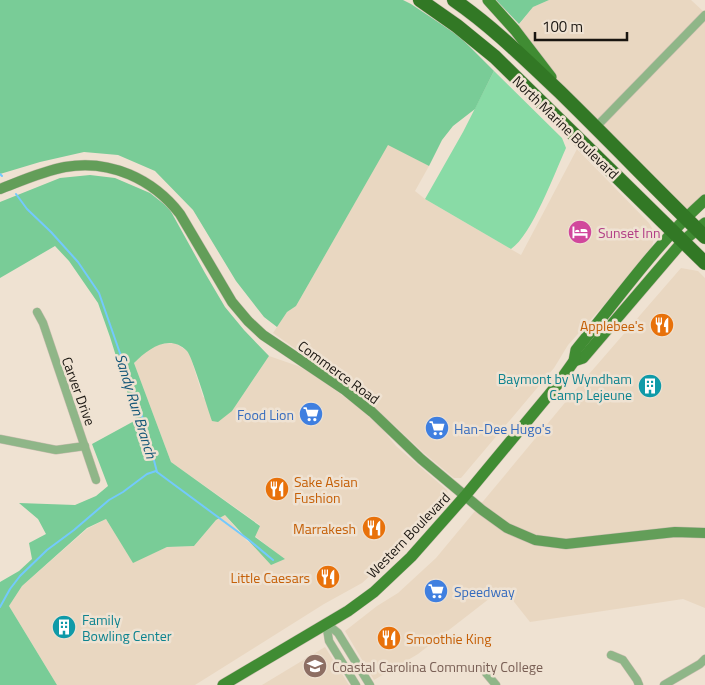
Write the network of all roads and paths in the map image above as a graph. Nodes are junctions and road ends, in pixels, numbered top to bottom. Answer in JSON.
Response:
{"nodes":[{"id":1,"x":420,"y":0,"type":"edge"},
{"id":2,"x":454,"y":0,"type":"edge"},
{"id":3,"x":488,"y":0,"type":"edge"},
{"id":4,"x":705,"y":15,"type":"edge"},
{"id":5,"x":572,"y":105,"type":"junction"},
{"id":6,"x":596,"y":127,"type":"junction"},
{"id":7,"x":0,"y":189,"type":"edge"},
{"id":8,"x":705,"y":200,"type":"edge"},
{"id":9,"x":685,"y":218,"type":"junction"},
{"id":10,"x":703,"y":230,"type":"edge"},
{"id":11,"x":673,"y":231,"type":"junction"},
{"id":12,"x":683,"y":241,"type":"junction"},
{"id":13,"x":705,"y":263,"type":"edge"},
{"id":14,"x":37,"y":312,"type":"dead end"},
{"id":15,"x":574,"y":361,"type":"junction"},
{"id":16,"x":0,"y":439,"type":"edge"},
{"id":17,"x":85,"y":446,"type":"junction"},
{"id":18,"x":96,"y":480,"type":"dead end"},
{"id":19,"x":466,"y":496,"type":"junction"},
{"id":20,"x":705,"y":533,"type":"edge"},
{"id":21,"x":326,"y":623,"type":"junction"},
{"id":22,"x":611,"y":655,"type":"dead end"},
{"id":23,"x":703,"y":665,"type":"edge"},
{"id":24,"x":486,"y":673,"type":"dead end"},
{"id":25,"x":223,"y":685,"type":"edge"},
{"id":26,"x":356,"y":685,"type":"edge"},
{"id":27,"x":370,"y":685,"type":"edge"},
{"id":28,"x":496,"y":685,"type":"edge"},
{"id":29,"x":639,"y":685,"type":"edge"},
{"id":30,"x":664,"y":685,"type":"edge"}],
"edges":[{"from":1,"to":11,"type":"highway","name":"North Marine Boulevard"},
{"from":2,"to":5,"type":"highway"},
{"from":3,"to":5,"type":"main road","name":"North Marine Boulevard"},
{"from":4,"to":6,"type":"street"},
{"from":5,"to":6,"type":"highway","name":"North Marine Boulevard"},
{"from":6,"to":9,"type":"highway","name":"North Marine Boulevard"},
{"from":7,"to":19,"type":"street","name":"Commerce Road"},
{"from":8,"to":9,"type":"main road","name":"Western Boulevard"},
{"from":9,"to":10,"type":"highway","name":"North Marine Boulevard"},
{"from":9,"to":11,"type":"main road","name":"Western Boulevard"},
{"from":10,"to":12,"type":"main road","name":"Western Boulevard"},
{"from":11,"to":12,"type":"highway","name":"North Marine Boulevard"},
{"from":11,"to":15,"type":"main road","name":"Western Boulevard"},
{"from":12,"to":13,"type":"highway","name":"North Marine Boulevard"},
{"from":12,"to":15,"type":"main road","name":"Western Boulevard"},
{"from":14,"to":17,"type":"street","name":"Carver Drive"},
{"from":15,"to":19,"type":"main road","name":"Western Boulevard"},
{"from":16,"to":17,"type":"street"},
{"from":17,"to":18,"type":"street","name":"Carver Drive"},
{"from":19,"to":20,"type":"street","name":"Commerce Road"},
{"from":19,"to":21,"type":"main road","name":"Western Boulevard"},
{"from":21,"to":25,"type":"main road","name":"Western Boulevard"},
{"from":21,"to":26,"type":"street"},
{"from":21,"to":27,"type":"street"},
{"from":22,"to":29,"type":"street"},
{"from":23,"to":30,"type":"street"},
{"from":24,"to":28,"type":"street"}]}
